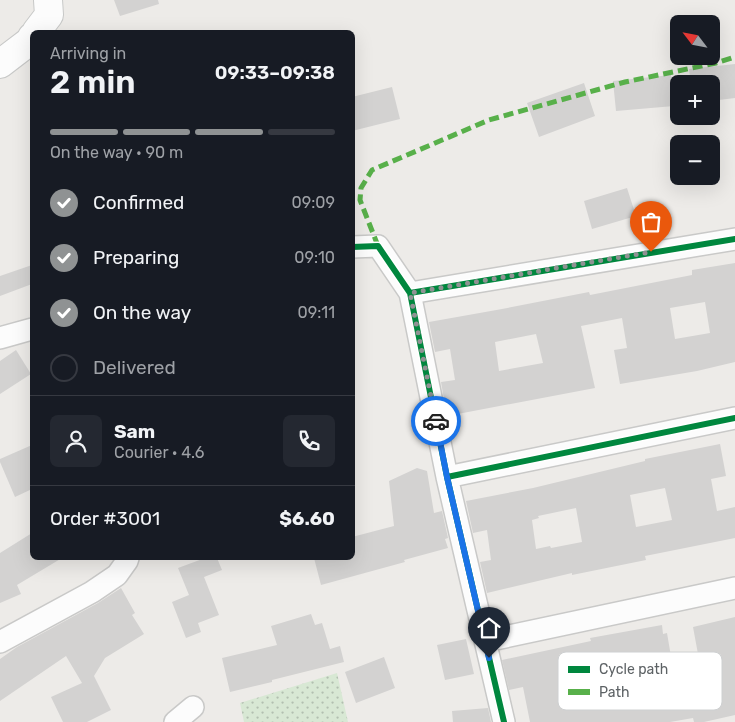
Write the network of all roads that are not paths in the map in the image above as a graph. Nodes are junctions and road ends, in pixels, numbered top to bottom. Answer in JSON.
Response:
{"nodes":[{"id":1,"x":48,"y":0,"type":"edge"},
{"id":2,"x":38,"y":30,"type":"edge"},
{"id":3,"x":30,"y":41,"type":"edge"},
{"id":4,"x":0,"y":64,"type":"edge"},
{"id":5,"x":735,"y":239,"type":"edge"},
{"id":6,"x":355,"y":247,"type":"edge"},
{"id":7,"x":410,"y":293,"type":"junction"},
{"id":8,"x":30,"y":331,"type":"edge"},
{"id":9,"x":0,"y":338,"type":"edge"},
{"id":10,"x":735,"y":418,"type":"edge"},
{"id":11,"x":447,"y":477,"type":"junction"},
{"id":12,"x":127,"y":560,"type":"edge"},
{"id":13,"x":735,"y":588,"type":"edge"},
{"id":14,"x":0,"y":642,"type":"edge"},
{"id":15,"x":486,"y":642,"type":"junction"},
{"id":16,"x":193,"y":707,"type":"dead end"},
{"id":17,"x":174,"y":722,"type":"edge"},
{"id":18,"x":504,"y":722,"type":"edge"}],
"edges":[{"from":1,"to":2,"type":"main road"},
{"from":3,"to":4,"type":"main road"},
{"from":5,"to":7,"type":"street"},
{"from":6,"to":7,"type":"street"},
{"from":7,"to":11,"type":"street"},
{"from":8,"to":9,"type":"street"},
{"from":10,"to":11,"type":"street"},
{"from":11,"to":15,"type":"street"},
{"from":12,"to":14,"type":"street"},
{"from":13,"to":15,"type":"street"},
{"from":15,"to":18,"type":"street"},
{"from":16,"to":17,"type":"street"}]}
